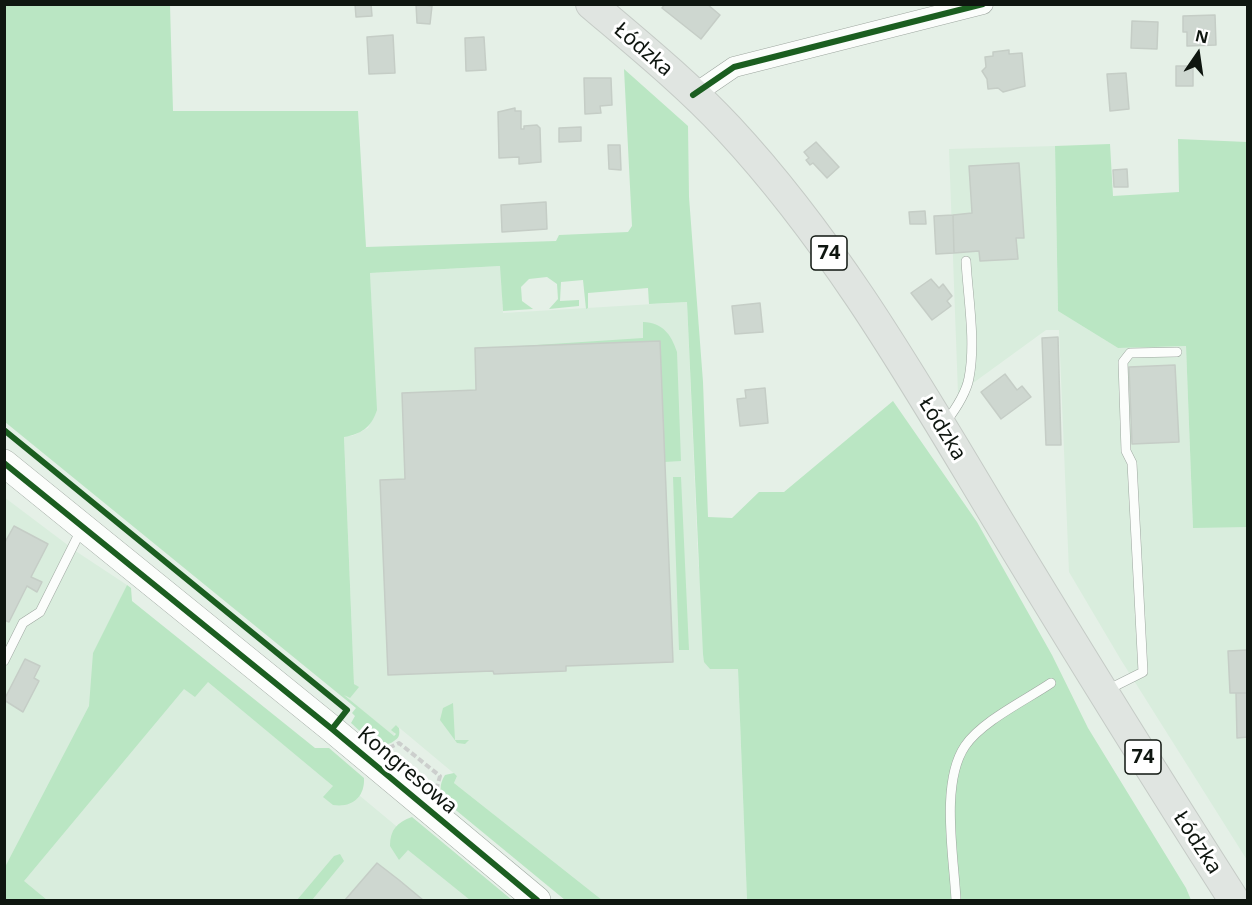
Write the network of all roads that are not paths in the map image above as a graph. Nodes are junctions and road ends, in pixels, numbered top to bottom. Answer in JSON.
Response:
{"nodes":[{"id":1,"x":591,"y":4,"type":"edge"},
{"id":2,"x":983,"y":4,"type":"edge"},
{"id":3,"x":693,"y":95,"type":"junction"},
{"id":4,"x":966,"y":261,"type":"dead end"},
{"id":5,"x":1177,"y":352,"type":"dead end"},
{"id":6,"x":942,"y":428,"type":"junction"},
{"id":7,"x":4,"y":463,"type":"edge"},
{"id":8,"x":83,"y":527,"type":"junction"},
{"id":9,"x":4,"y":661,"type":"edge"},
{"id":10,"x":1051,"y":683,"type":"dead end"},
{"id":11,"x":1102,"y":693,"type":"junction"},
{"id":12,"x":537,"y":900,"type":"edge"},
{"id":13,"x":956,"y":900,"type":"edge"},
{"id":14,"x":1234,"y":900,"type":"edge"}],
"edges":[{"from":1,"to":3,"type":"main road","name":"Łódzka","number":"74"},
{"from":2,"to":3,"type":"street"},
{"from":3,"to":6,"type":"main road","name":"Łódzka","number":"74"},
{"from":4,"to":6,"type":"lane"},
{"from":5,"to":11,"type":"lane"},
{"from":6,"to":11,"type":"main road","name":"Łódzka","number":"74"},
{"from":7,"to":8,"type":"street","name":"Kongresowa"},
{"from":8,"to":9,"type":"lane"},
{"from":8,"to":12,"type":"street","name":"Kongresowa"},
{"from":10,"to":13,"type":"lane"},
{"from":11,"to":14,"type":"main road","name":"Łódzka","number":"74"}]}
